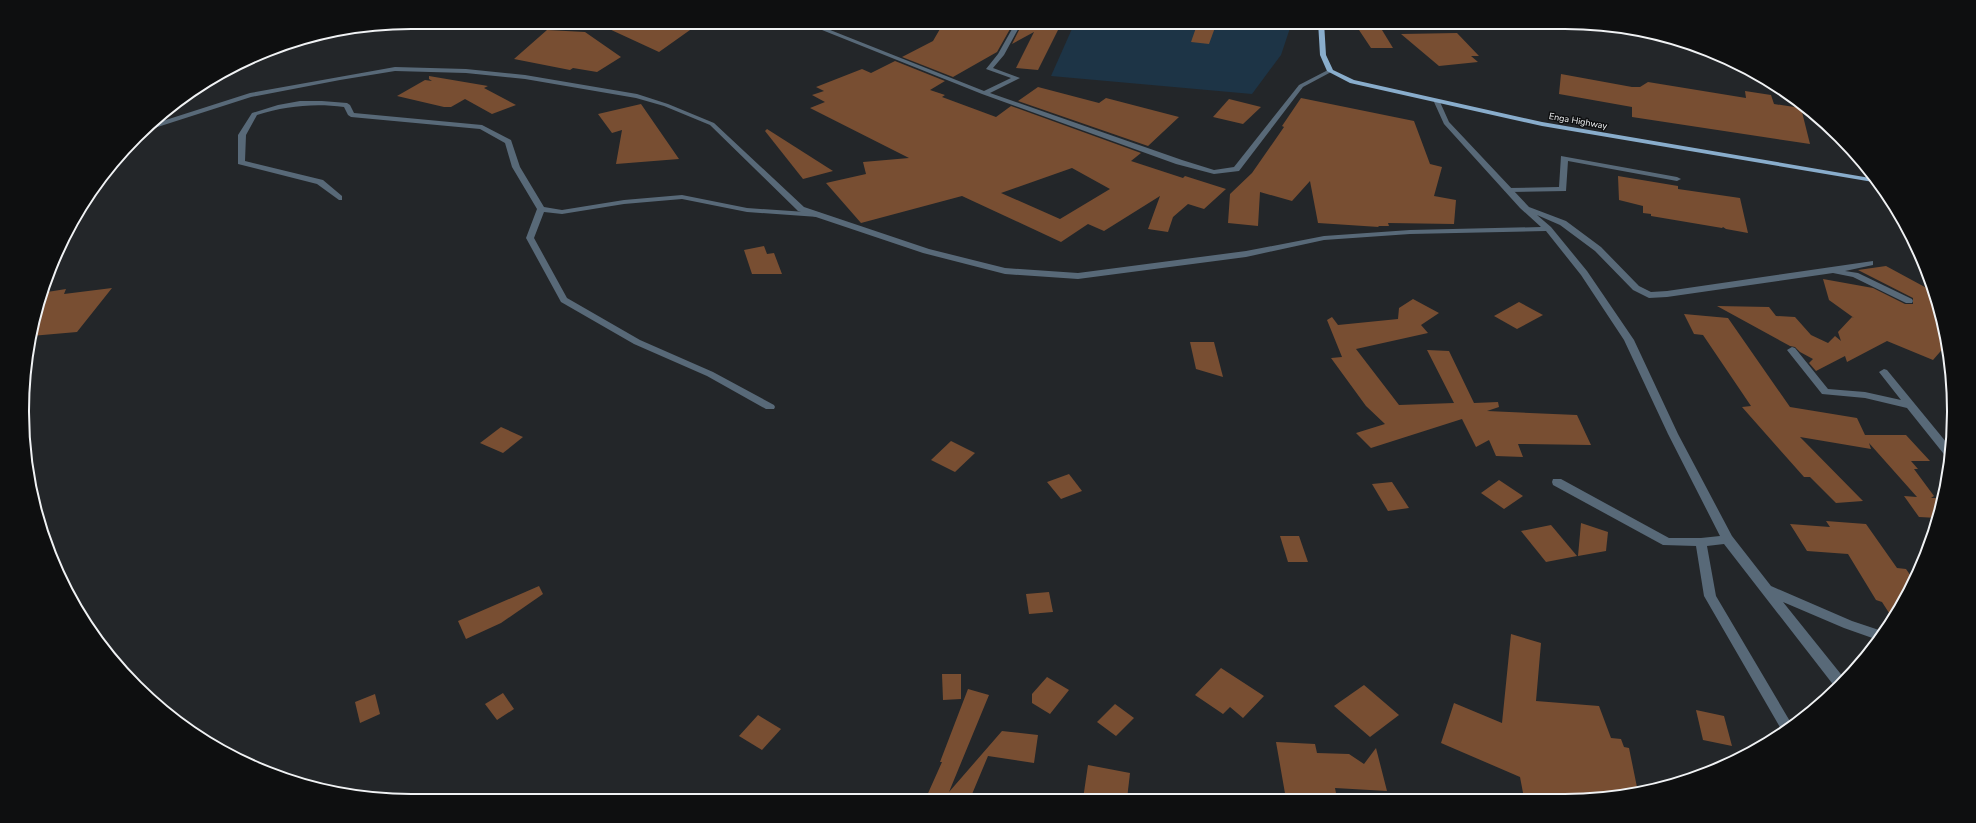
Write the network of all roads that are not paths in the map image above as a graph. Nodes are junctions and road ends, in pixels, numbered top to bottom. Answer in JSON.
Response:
{"nodes":[{"id":1,"x":823,"y":29,"type":"edge"},
{"id":2,"x":1015,"y":29,"type":"edge"},
{"id":3,"x":1321,"y":29,"type":"edge"},
{"id":4,"x":1330,"y":71,"type":"junction"},
{"id":5,"x":984,"y":93,"type":"junction"},
{"id":6,"x":1437,"y":102,"type":"junction"},
{"id":7,"x":158,"y":125,"type":"edge"},
{"id":8,"x":1677,"y":179,"type":"dead end"},
{"id":9,"x":1868,"y":180,"type":"edge"},
{"id":10,"x":1508,"y":190,"type":"junction"},
{"id":11,"x":339,"y":198,"type":"dead end"},
{"id":12,"x":1523,"y":206,"type":"junction"},
{"id":13,"x":541,"y":209,"type":"junction"},
{"id":14,"x":818,"y":214,"type":"junction"},
{"id":15,"x":1548,"y":229,"type":"junction"},
{"id":16,"x":1870,"y":263,"type":"dead end"},
{"id":17,"x":1831,"y":271,"type":"junction"},
{"id":18,"x":1910,"y":301,"type":"dead end"},
{"id":19,"x":1792,"y":350,"type":"dead end"},
{"id":20,"x":1884,"y":372,"type":"dead end"},
{"id":21,"x":1910,"y":405,"type":"junction"},
{"id":22,"x":770,"y":407,"type":"dead end"},
{"id":23,"x":1945,"y":448,"type":"edge"},
{"id":24,"x":1557,"y":482,"type":"dead end"},
{"id":25,"x":1728,"y":539,"type":"junction"},
{"id":26,"x":1701,"y":542,"type":"junction"},
{"id":27,"x":1766,"y":590,"type":"junction"},
{"id":28,"x":1875,"y":634,"type":"edge"},
{"id":29,"x":1837,"y":680,"type":"edge"},
{"id":30,"x":1785,"y":724,"type":"edge"}],
"edges":[{"from":1,"to":5,"type":"street"},
{"from":2,"to":5,"type":"street"},
{"from":3,"to":4,"type":"main road"},
{"from":4,"to":5,"type":"street"},
{"from":4,"to":6,"type":"main road","name":"Enga Highway"},
{"from":6,"to":9,"type":"main road","name":"Enga Highway"},
{"from":6,"to":10,"type":"street"},
{"from":7,"to":14,"type":"street"},
{"from":8,"to":10,"type":"street"},
{"from":10,"to":12,"type":"street"},
{"from":11,"to":13,"type":"street"},
{"from":12,"to":15,"type":"street"},
{"from":12,"to":17,"type":"street"},
{"from":13,"to":14,"type":"street"},
{"from":13,"to":22,"type":"street"},
{"from":14,"to":15,"type":"street"},
{"from":15,"to":25,"type":"street"},
{"from":16,"to":17,"type":"street"},
{"from":17,"to":18,"type":"street"},
{"from":19,"to":21,"type":"street"},
{"from":20,"to":21,"type":"street"},
{"from":21,"to":23,"type":"street"},
{"from":24,"to":26,"type":"street"},
{"from":25,"to":26,"type":"street"},
{"from":25,"to":27,"type":"street"},
{"from":26,"to":30,"type":"street"},
{"from":27,"to":28,"type":"street"},
{"from":27,"to":29,"type":"street"}]}
